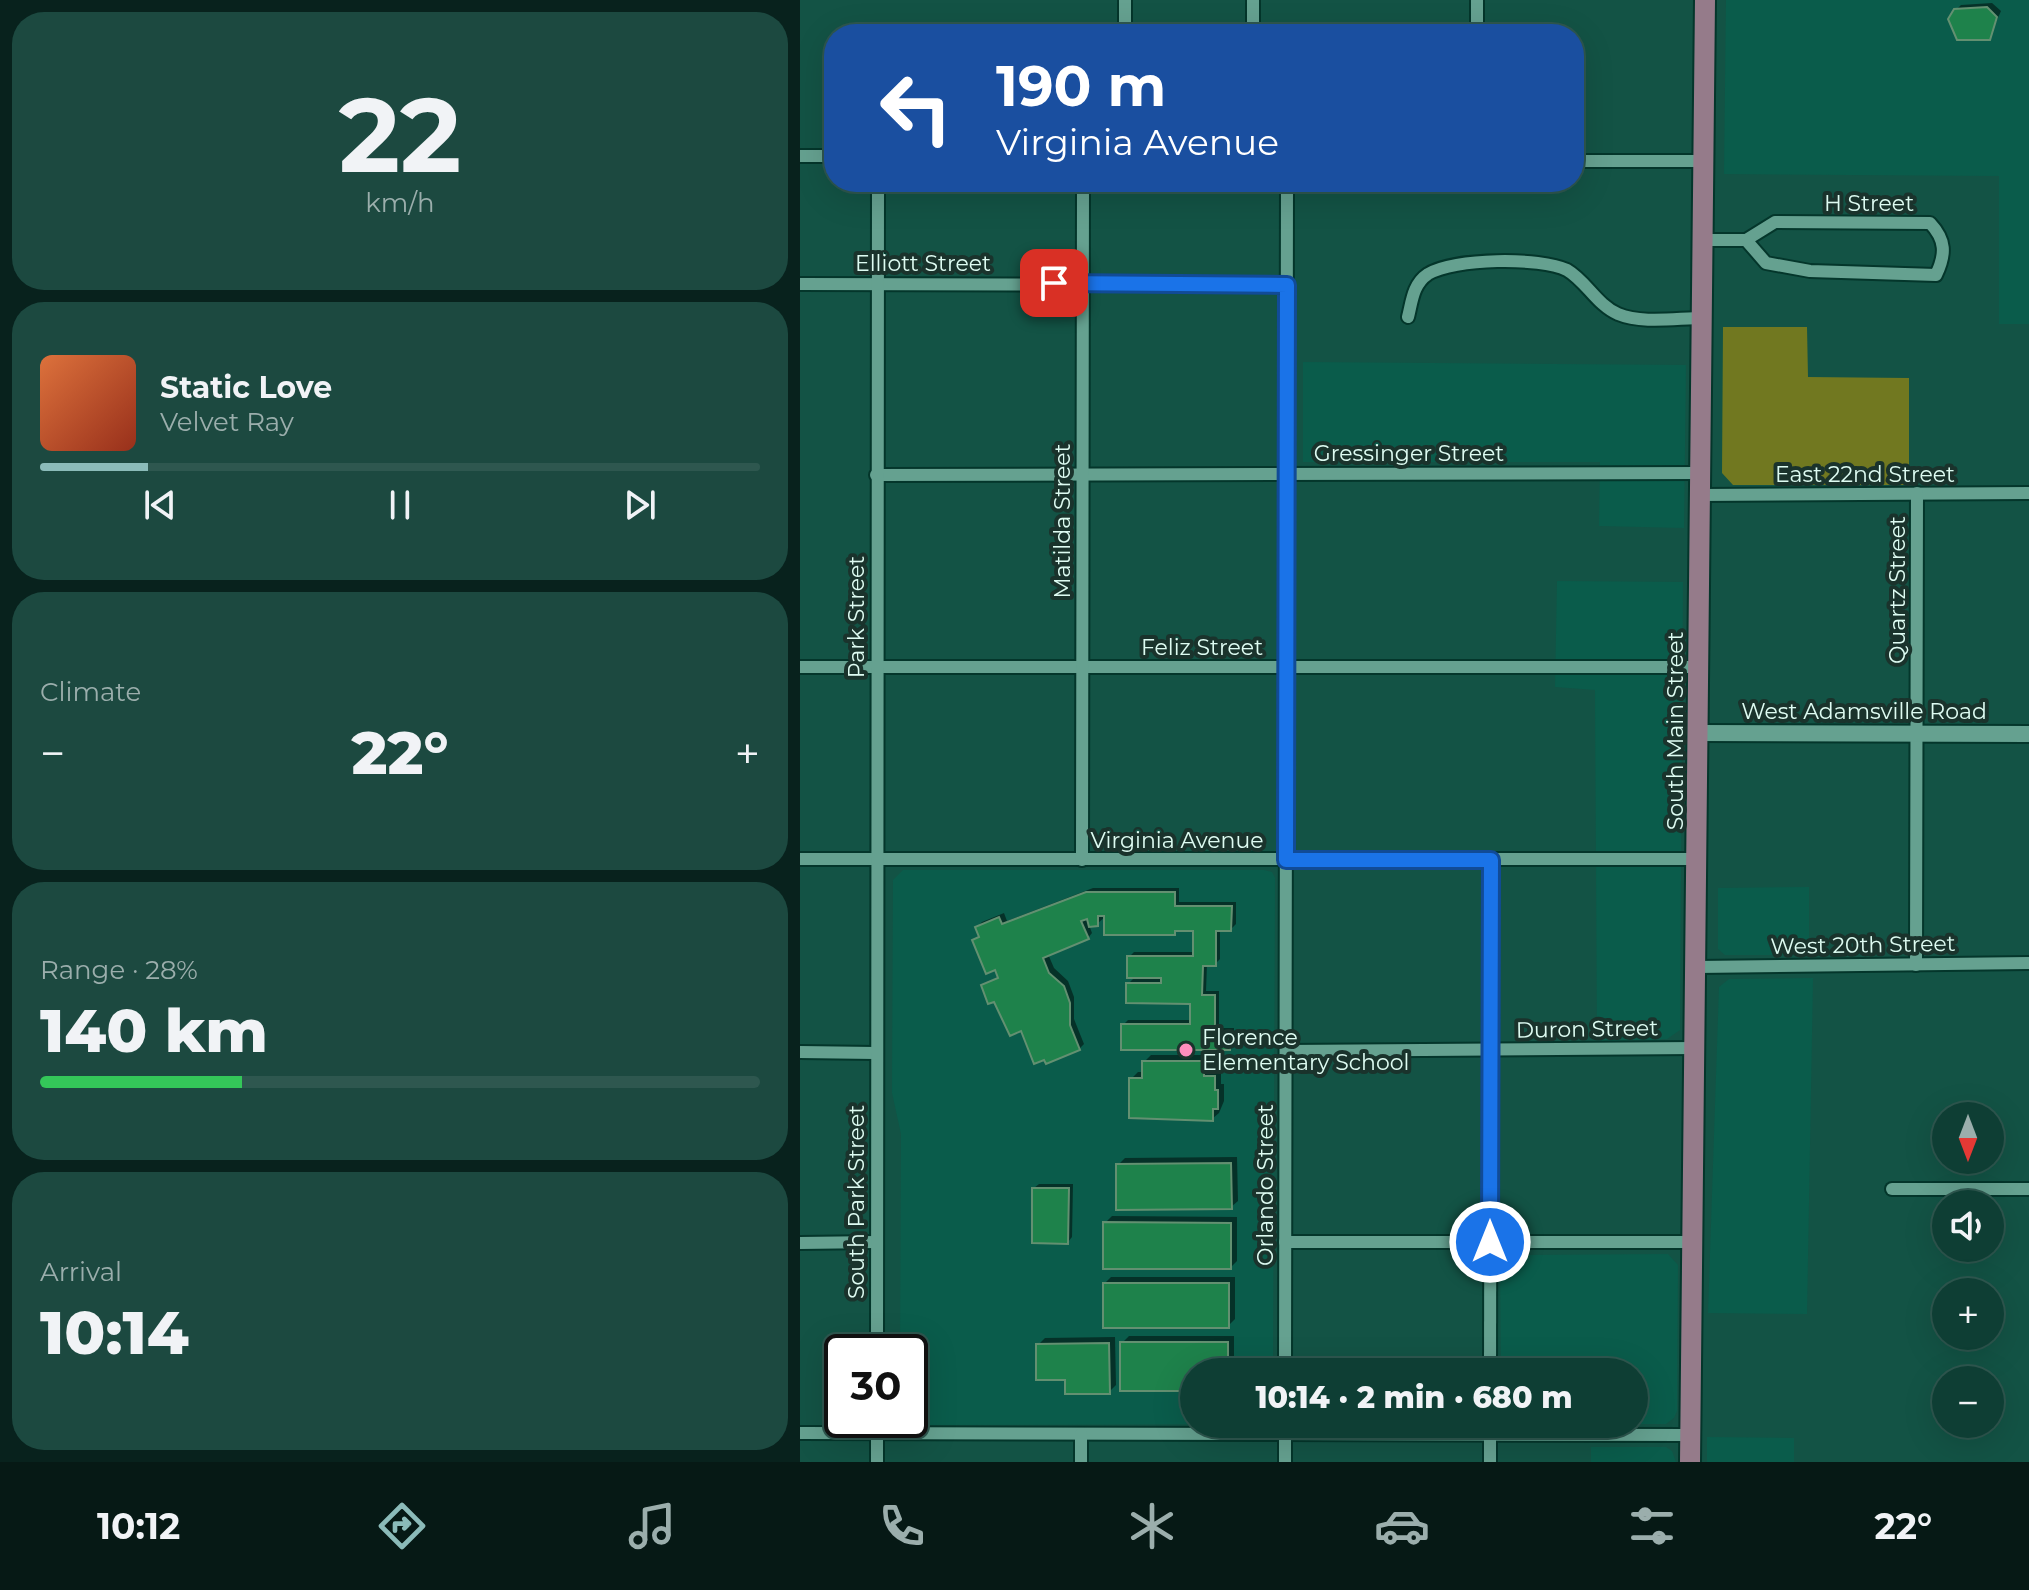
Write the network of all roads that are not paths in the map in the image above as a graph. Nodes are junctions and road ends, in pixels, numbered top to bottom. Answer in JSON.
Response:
{"nodes":[{"id":1,"x":1125,"y":0,"type":"edge"},
{"id":2,"x":1253,"y":0,"type":"edge"},
{"id":3,"x":1477,"y":0,"type":"edge"},
{"id":4,"x":1705,"y":0,"type":"edge"},
{"id":5,"x":1125,"y":24,"type":"edge"},
{"id":6,"x":1253,"y":24,"type":"edge"},
{"id":7,"x":1477,"y":24,"type":"edge"},
{"id":8,"x":800,"y":156,"type":"edge"},
{"id":9,"x":824,"y":156,"type":"edge"},
{"id":10,"x":1584,"y":161,"type":"edge"},
{"id":11,"x":1704,"y":161,"type":"junction"},
{"id":12,"x":878,"y":192,"type":"edge"},
{"id":13,"x":1083,"y":192,"type":"edge"},
{"id":14,"x":1287,"y":192,"type":"edge"},
{"id":15,"x":1703,"y":240,"type":"junction"},
{"id":16,"x":1746,"y":240,"type":"junction"},
{"id":17,"x":879,"y":283,"type":"junction"},
{"id":18,"x":1083,"y":283,"type":"junction"},
{"id":19,"x":800,"y":284,"type":"edge"},
{"id":20,"x":1287,"y":285,"type":"junction"},
{"id":21,"x":1408,"y":317,"type":"dead end"},
{"id":22,"x":1703,"y":318,"type":"junction"},
{"id":23,"x":1701,"y":473,"type":"junction"},
{"id":24,"x":1287,"y":474,"type":"junction"},
{"id":25,"x":876,"y":475,"type":"junction"},
{"id":26,"x":1082,"y":476,"type":"junction"},
{"id":27,"x":1917,"y":493,"type":"junction"},
{"id":28,"x":2029,"y":493,"type":"edge"},
{"id":29,"x":1701,"y":495,"type":"junction"},
{"id":30,"x":800,"y":667,"type":"edge"},
{"id":31,"x":876,"y":667,"type":"junction"},
{"id":32,"x":1082,"y":667,"type":"junction"},
{"id":33,"x":1287,"y":667,"type":"junction"},
{"id":34,"x":1700,"y":667,"type":"junction"},
{"id":35,"x":1699,"y":733,"type":"junction"},
{"id":36,"x":1917,"y":734,"type":"junction"},
{"id":37,"x":2029,"y":734,"type":"edge"},
{"id":38,"x":800,"y":859,"type":"edge"},
{"id":39,"x":879,"y":859,"type":"junction"},
{"id":40,"x":1698,"y":859,"type":"junction"},
{"id":41,"x":1082,"y":860,"type":"junction"},
{"id":42,"x":1286,"y":860,"type":"junction"},
{"id":43,"x":1491,"y":860,"type":"junction"},
{"id":44,"x":2029,"y":963,"type":"edge"},
{"id":45,"x":1916,"y":965,"type":"junction"},
{"id":46,"x":1697,"y":967,"type":"junction"},
{"id":47,"x":1696,"y":1048,"type":"junction"},
{"id":48,"x":1491,"y":1050,"type":"junction"},
{"id":49,"x":1286,"y":1051,"type":"junction"},
{"id":50,"x":800,"y":1052,"type":"edge"},
{"id":51,"x":875,"y":1053,"type":"junction"},
{"id":52,"x":1892,"y":1189,"type":"dead end"},
{"id":53,"x":2029,"y":1189,"type":"edge"},
{"id":54,"x":876,"y":1242,"type":"junction"},
{"id":55,"x":1285,"y":1242,"type":"junction"},
{"id":56,"x":1490,"y":1242,"type":"junction"},
{"id":57,"x":1693,"y":1242,"type":"junction"},
{"id":58,"x":800,"y":1243,"type":"edge"},
{"id":59,"x":877,"y":1334,"type":"edge"},
{"id":60,"x":1285,"y":1358,"type":"edge"},
{"id":61,"x":1490,"y":1358,"type":"edge"},
{"id":62,"x":928,"y":1428,"type":"edge"},
{"id":63,"x":824,"y":1431,"type":"edge"},
{"id":64,"x":1180,"y":1432,"type":"edge"},
{"id":65,"x":800,"y":1433,"type":"edge"},
{"id":66,"x":1081,"y":1434,"type":"junction"},
{"id":67,"x":1648,"y":1434,"type":"edge"},
{"id":68,"x":1691,"y":1435,"type":"junction"},
{"id":69,"x":877,"y":1438,"type":"edge"},
{"id":70,"x":1286,"y":1438,"type":"edge"},
{"id":71,"x":1490,"y":1438,"type":"edge"},
{"id":72,"x":877,"y":1462,"type":"edge"},
{"id":73,"x":1081,"y":1462,"type":"edge"},
{"id":74,"x":1285,"y":1462,"type":"edge"},
{"id":75,"x":1490,"y":1462,"type":"edge"},
{"id":76,"x":1690,"y":1462,"type":"edge"}],
"edges":[{"from":1,"to":5,"type":"street"},
{"from":2,"to":6,"type":"street"},
{"from":3,"to":7,"type":"street"},
{"from":4,"to":11,"type":"main road","name":"South Main Street"},
{"from":8,"to":9,"type":"street"},
{"from":10,"to":11,"type":"street"},
{"from":11,"to":15,"type":"main road","name":"South Main Street"},
{"from":12,"to":17,"type":"street","name":"Park Street"},
{"from":13,"to":18,"type":"street","name":"Matilda Street"},
{"from":14,"to":20,"type":"street","name":"Orlando Street"},
{"from":15,"to":16,"type":"street","name":"H Street"},
{"from":15,"to":22,"type":"main road","name":"South Main Street"},
{"from":16,"to":16,"type":"street","name":"H Street"},
{"from":17,"to":18,"type":"street","name":"Elliott Street"},
{"from":17,"to":19,"type":"street","name":"Elliott Street"},
{"from":17,"to":25,"type":"street","name":"Park Street"},
{"from":18,"to":20,"type":"street","name":"Elliott Street"},
{"from":18,"to":26,"type":"street","name":"Matilda Street"},
{"from":20,"to":24,"type":"street","name":"Orlando Street"},
{"from":21,"to":22,"type":"street"},
{"from":22,"to":23,"type":"main road","name":"South Main Street"},
{"from":23,"to":24,"type":"street","name":"Gressinger Street"},
{"from":23,"to":29,"type":"main road","name":"South Main Street"},
{"from":24,"to":26,"type":"street","name":"Gressinger Street"},
{"from":24,"to":33,"type":"street","name":"Orlando Street"},
{"from":25,"to":26,"type":"street","name":"Gressinger Street"},
{"from":25,"to":31,"type":"street","name":"Park Street"},
{"from":26,"to":32,"type":"street","name":"Matilda Street"},
{"from":27,"to":28,"type":"street","name":"East 22nd Street"},
{"from":27,"to":29,"type":"street","name":"East 22nd Street"},
{"from":27,"to":36,"type":"street","name":"Quartz Street"},
{"from":29,"to":34,"type":"main road","name":"South Main Street"},
{"from":30,"to":31,"type":"street","name":"Feliz Street"},
{"from":31,"to":32,"type":"street","name":"Feliz Street"},
{"from":31,"to":39,"type":"street","name":"Park Street"},
{"from":32,"to":33,"type":"street","name":"Feliz Street"},
{"from":32,"to":41,"type":"street","name":"Matilda Street"},
{"from":33,"to":34,"type":"street","name":"Feliz Street"},
{"from":33,"to":42,"type":"street","name":"Orlando Street"},
{"from":34,"to":35,"type":"main road","name":"South Main Street"},
{"from":35,"to":36,"type":"street","name":"West Adamsville Road"},
{"from":35,"to":40,"type":"main road","name":"South Main Street"},
{"from":36,"to":37,"type":"street","name":"West Adamsville Road"},
{"from":36,"to":45,"type":"street","name":"Quartz Street"},
{"from":38,"to":39,"type":"street","name":"Virginia Avenue"},
{"from":39,"to":41,"type":"street","name":"Virginia Avenue"},
{"from":39,"to":51,"type":"street","name":"Park Street"},
{"from":40,"to":43,"type":"street","name":"Virginia Avenue"},
{"from":40,"to":46,"type":"main road","name":"South Main Street"},
{"from":41,"to":42,"type":"street","name":"Virginia Avenue"},
{"from":42,"to":43,"type":"street","name":"Virginia Avenue"},
{"from":42,"to":49,"type":"street","name":"Orlando Street"},
{"from":43,"to":48,"type":"street"},
{"from":44,"to":45,"type":"street","name":"West 20th Street"},
{"from":45,"to":46,"type":"street","name":"West 20th Street"},
{"from":46,"to":47,"type":"main road","name":"South Main Street"},
{"from":47,"to":48,"type":"street","name":"Duron Street"},
{"from":47,"to":57,"type":"main road","name":"South Main Street"},
{"from":48,"to":49,"type":"street","name":"Duron Street"},
{"from":48,"to":56,"type":"street"},
{"from":49,"to":55,"type":"street","name":"Orlando Street"},
{"from":50,"to":51,"type":"street"},
{"from":51,"to":54,"type":"street","name":"South Park Street"},
{"from":52,"to":53,"type":"street"},
{"from":54,"to":58,"type":"street"},
{"from":54,"to":59,"type":"street","name":"South Park Street"},
{"from":55,"to":56,"type":"street"},
{"from":55,"to":60,"type":"street","name":"Orlando Street"},
{"from":56,"to":57,"type":"street"},
{"from":56,"to":61,"type":"street"},
{"from":57,"to":68,"type":"main road","name":"South Main Street"},
{"from":62,"to":66,"type":"street"},
{"from":63,"to":65,"type":"street"},
{"from":64,"to":66,"type":"street"},
{"from":66,"to":73,"type":"street"},
{"from":67,"to":68,"type":"street"},
{"from":68,"to":76,"type":"main road","name":"South Main Street"},
{"from":69,"to":72,"type":"street"},
{"from":70,"to":74,"type":"street"},
{"from":71,"to":75,"type":"street"}]}
